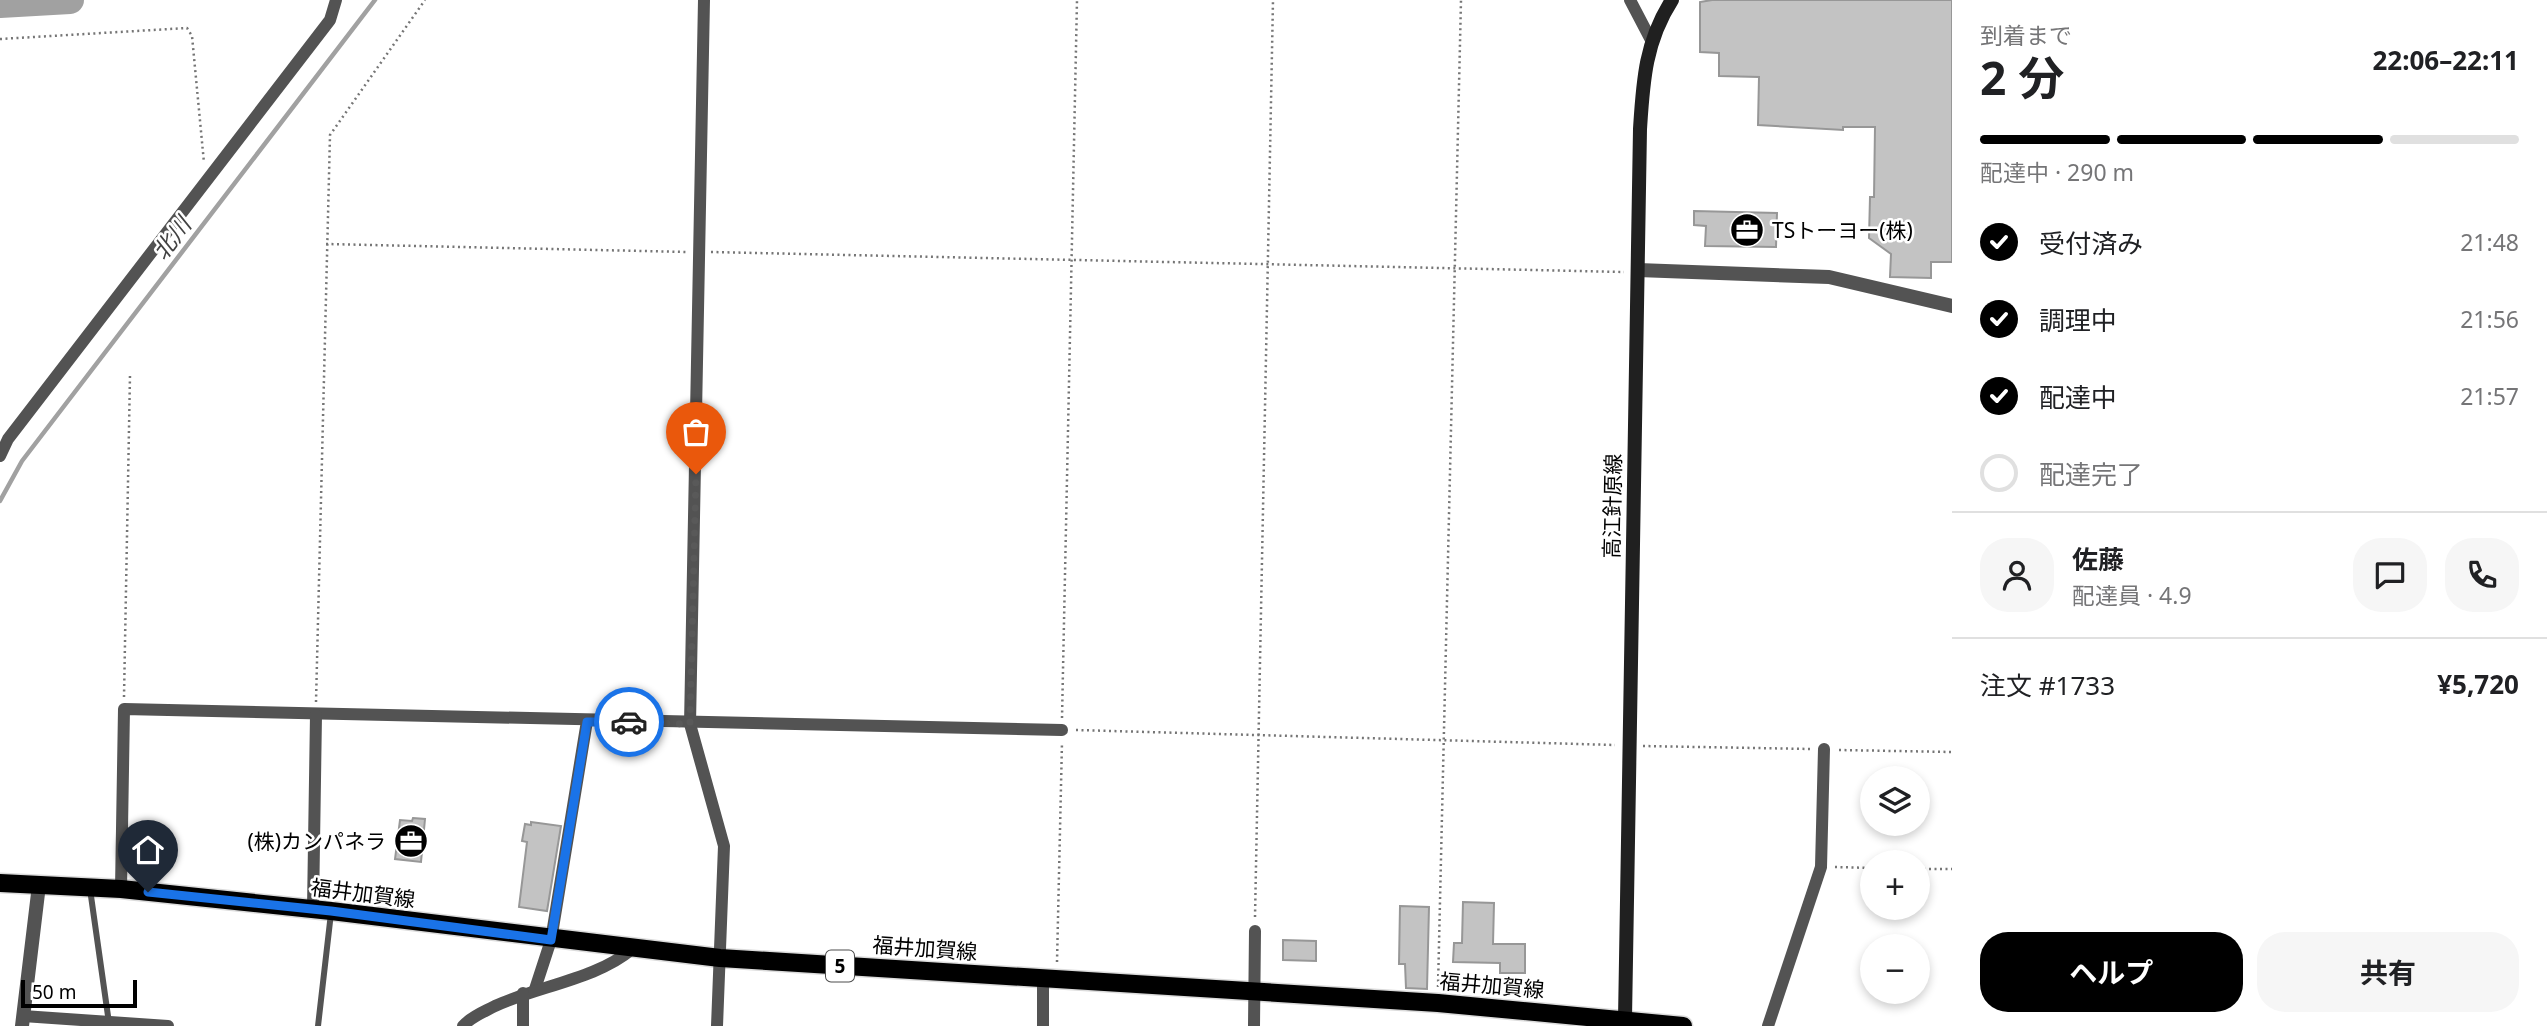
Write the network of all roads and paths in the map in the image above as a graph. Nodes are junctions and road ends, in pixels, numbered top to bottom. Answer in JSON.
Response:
{"nodes":[{"id":1,"x":336,"y":0,"type":"edge"},
{"id":2,"x":425,"y":0,"type":"edge"},
{"id":3,"x":704,"y":0,"type":"edge"},
{"id":4,"x":1077,"y":0,"type":"edge"},
{"id":5,"x":1273,"y":0,"type":"edge"},
{"id":6,"x":1461,"y":0,"type":"edge"},
{"id":7,"x":1630,"y":0,"type":"edge"},
{"id":8,"x":1672,"y":0,"type":"edge"},
{"id":9,"x":0,"y":39,"type":"edge"},
{"id":10,"x":1652,"y":42,"type":"junction"},
{"id":11,"x":210,"y":175,"type":"junction"},
{"id":12,"x":326,"y":244,"type":"junction"},
{"id":13,"x":701,"y":252,"type":"junction"},
{"id":14,"x":1072,"y":258,"type":"junction"},
{"id":15,"x":1268,"y":263,"type":"junction"},
{"id":16,"x":1456,"y":268,"type":"junction"},
{"id":17,"x":1638,"y":271,"type":"junction"},
{"id":18,"x":1952,"y":306,"type":"edge"},
{"id":19,"x":130,"y":375,"type":"dead end"},
{"id":20,"x":0,"y":456,"type":"edge"},
{"id":21,"x":124,"y":709,"type":"junction"},
{"id":22,"x":316,"y":715,"type":"junction"},
{"id":23,"x":587,"y":722,"type":"junction"},
{"id":24,"x":690,"y":724,"type":"junction"},
{"id":25,"x":1062,"y":730,"type":"junction"},
{"id":26,"x":1258,"y":736,"type":"junction"},
{"id":27,"x":1446,"y":741,"type":"junction"},
{"id":28,"x":1629,"y":746,"type":"junction"},
{"id":29,"x":1824,"y":749,"type":"junction"},
{"id":30,"x":1952,"y":752,"type":"edge"},
{"id":31,"x":1821,"y":867,"type":"junction"},
{"id":32,"x":1860,"y":868,"type":"edge"},
{"id":33,"x":1930,"y":869,"type":"edge"},
{"id":34,"x":1952,"y":869,"type":"edge"},
{"id":35,"x":0,"y":883,"type":"edge"},
{"id":36,"x":39,"y":885,"type":"junction"},
{"id":37,"x":90,"y":887,"type":"junction"},
{"id":38,"x":121,"y":889,"type":"junction"},
{"id":39,"x":322,"y":910,"type":"junction"},
{"id":40,"x":1255,"y":931,"type":"joint"},
{"id":41,"x":551,"y":940,"type":"junction"},
{"id":42,"x":632,"y":949,"type":"junction"},
{"id":43,"x":720,"y":958,"type":"junction"},
{"id":44,"x":1050,"y":979,"type":"junction"},
{"id":45,"x":529,"y":991,"type":"junction"},
{"id":46,"x":1253,"y":993,"type":"junction"},
{"id":47,"x":1438,"y":1003,"type":"junction"},
{"id":48,"x":1625,"y":1019,"type":"junction"},
{"id":49,"x":22,"y":1021,"type":"edge"},
{"id":50,"x":109,"y":1024,"type":"edge"},
{"id":51,"x":168,"y":1026,"type":"edge"},
{"id":52,"x":318,"y":1026,"type":"edge"},
{"id":53,"x":463,"y":1026,"type":"edge"},
{"id":54,"x":523,"y":1026,"type":"edge"},
{"id":55,"x":717,"y":1026,"type":"edge"},
{"id":56,"x":1043,"y":1026,"type":"edge"},
{"id":57,"x":1254,"y":1026,"type":"edge"},
{"id":58,"x":1682,"y":1026,"type":"edge"},
{"id":59,"x":1768,"y":1026,"type":"edge"}],
"edges":[{"from":1,"to":11,"type":"street"},
{"from":2,"to":12,"type":"path"},
{"from":3,"to":13,"type":"street"},
{"from":4,"to":14,"type":"path"},
{"from":5,"to":15,"type":"path"},
{"from":6,"to":16,"type":"path"},
{"from":7,"to":10,"type":"street"},
{"from":8,"to":10,"type":"main road","name":"高江針原線"},
{"from":9,"to":11,"type":"path"},
{"from":10,"to":17,"type":"main road","name":"高江針原線"},
{"from":11,"to":20,"type":"street"},
{"from":12,"to":13,"type":"path"},
{"from":12,"to":22,"type":"path"},
{"from":13,"to":14,"type":"path"},
{"from":13,"to":24,"type":"street"},
{"from":14,"to":15,"type":"path"},
{"from":14,"to":25,"type":"path"},
{"from":15,"to":16,"type":"path"},
{"from":15,"to":26,"type":"path"},
{"from":16,"to":17,"type":"path"},
{"from":16,"to":27,"type":"path"},
{"from":17,"to":18,"type":"street"},
{"from":17,"to":28,"type":"main road","name":"高江針原線"},
{"from":19,"to":21,"type":"path"},
{"from":21,"to":22,"type":"street"},
{"from":21,"to":38,"type":"street"},
{"from":22,"to":23,"type":"street"},
{"from":22,"to":39,"type":"street"},
{"from":23,"to":24,"type":"street"},
{"from":23,"to":41,"type":"street"},
{"from":24,"to":25,"type":"street"},
{"from":24,"to":43,"type":"street"},
{"from":25,"to":26,"type":"path"},
{"from":25,"to":44,"type":"path"},
{"from":26,"to":27,"type":"path"},
{"from":26,"to":40,"type":"path"},
{"from":27,"to":28,"type":"path"},
{"from":27,"to":47,"type":"path"},
{"from":28,"to":29,"type":"path"},
{"from":28,"to":48,"type":"main road","name":"高江針原線"},
{"from":29,"to":30,"type":"path"},
{"from":29,"to":31,"type":"street"},
{"from":31,"to":32,"type":"path"},
{"from":31,"to":59,"type":"street"},
{"from":33,"to":34,"type":"path"},
{"from":35,"to":36,"type":"main road","name":"福井加賀線","number":"5"},
{"from":36,"to":37,"type":"main road","name":"福井加賀線","number":"5"},
{"from":36,"to":49,"type":"street"},
{"from":37,"to":38,"type":"main road","name":"福井加賀線","number":"5"},
{"from":37,"to":50,"type":"lane"},
{"from":38,"to":39,"type":"main road","name":"福井加賀線","number":"5"},
{"from":39,"to":41,"type":"main road","name":"福井加賀線","number":"5"},
{"from":39,"to":52,"type":"lane"},
{"from":40,"to":46,"type":"street"},
{"from":41,"to":42,"type":"main road","name":"福井加賀線","number":"5"},
{"from":41,"to":45,"type":"street"},
{"from":42,"to":43,"type":"main road","name":"福井加賀線","number":"5"},
{"from":42,"to":45,"type":"street"},
{"from":43,"to":44,"type":"main road","name":"福井加賀線","number":"5"},
{"from":43,"to":55,"type":"street"},
{"from":44,"to":46,"type":"main road","name":"福井加賀線","number":"5"},
{"from":44,"to":56,"type":"street"},
{"from":45,"to":53,"type":"street"},
{"from":45,"to":54,"type":"street"},
{"from":46,"to":47,"type":"main road","name":"福井加賀線","number":"5"},
{"from":46,"to":57,"type":"street"},
{"from":47,"to":48,"type":"main road","name":"福井加賀線","number":"5"},
{"from":48,"to":58,"type":"main road","name":"福井加賀線","number":"5"},
{"from":49,"to":50,"type":"street"},
{"from":50,"to":51,"type":"street"}]}
